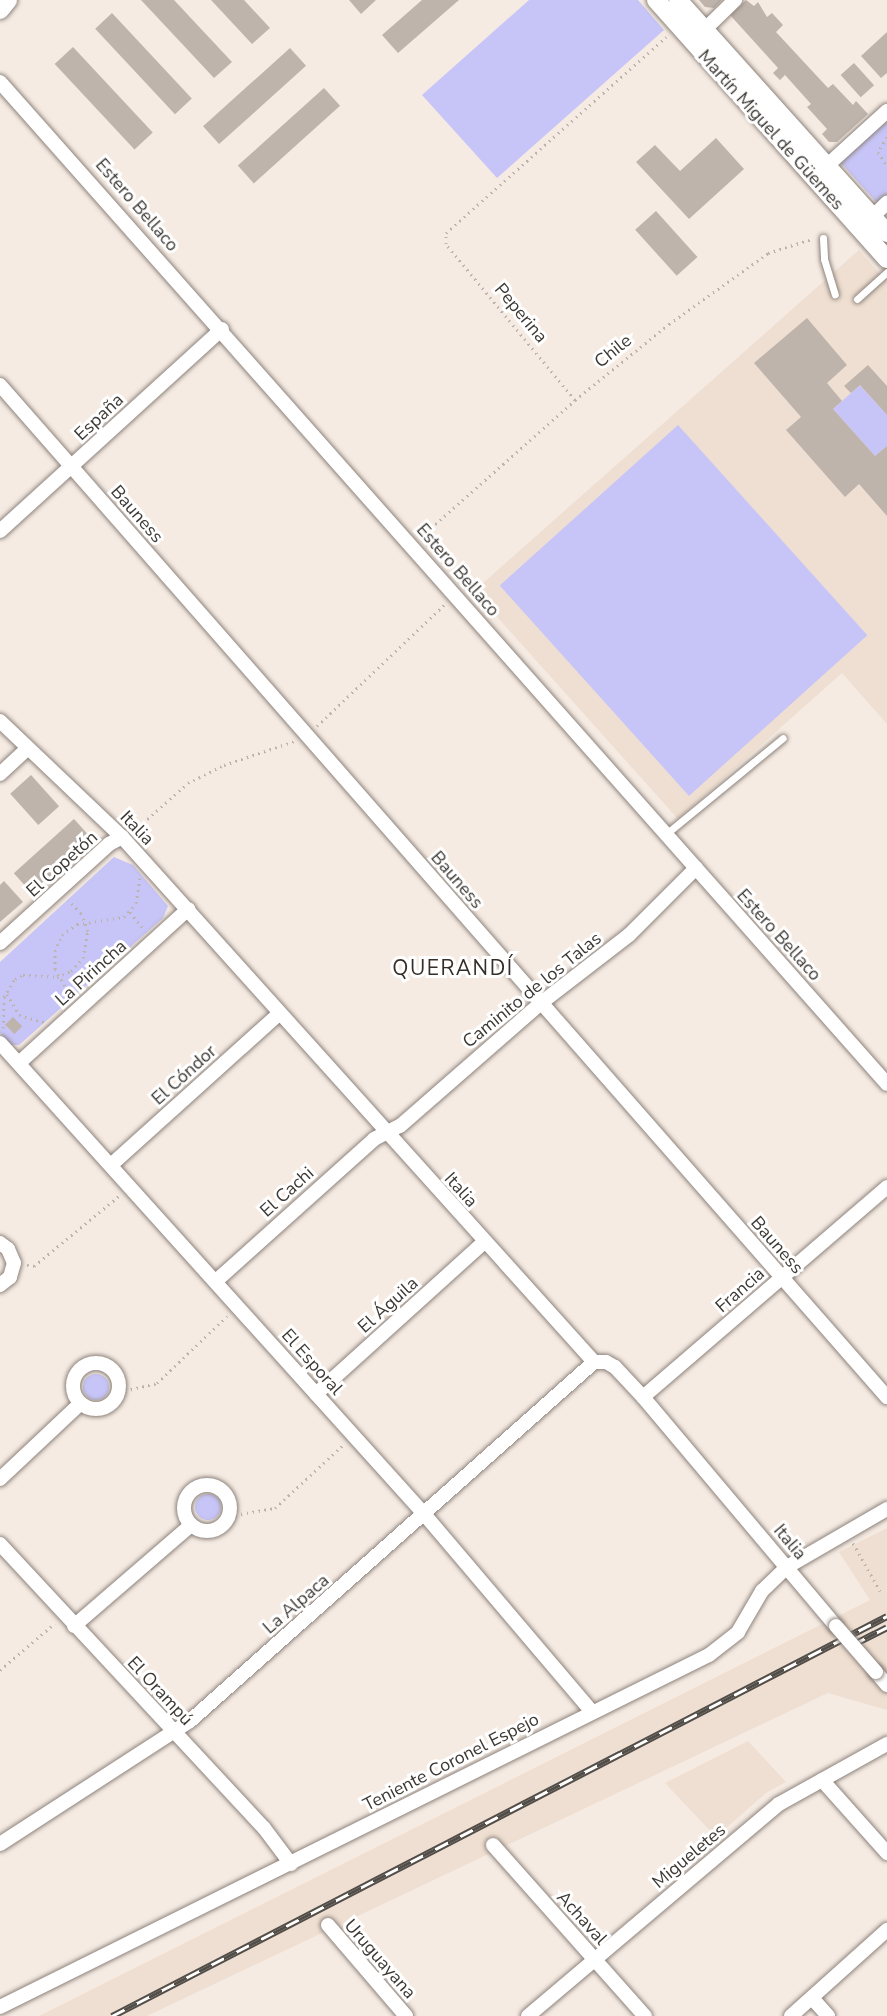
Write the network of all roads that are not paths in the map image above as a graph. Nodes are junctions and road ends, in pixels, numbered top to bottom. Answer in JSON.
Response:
{"nodes":[{"id":1,"x":8,"y":0,"type":"edge"},
{"id":2,"x":656,"y":0,"type":"edge"},
{"id":3,"x":678,"y":0,"type":"edge"},
{"id":4,"x":735,"y":0,"type":"edge"},
{"id":5,"x":0,"y":10,"type":"edge"},
{"id":6,"x":699,"y":36,"type":"junction"},
{"id":7,"x":0,"y":82,"type":"edge"},
{"id":8,"x":887,"y":111,"type":"edge"},
{"id":9,"x":821,"y":172,"type":"junction"},
{"id":10,"x":887,"y":203,"type":"edge"},
{"id":11,"x":866,"y":223,"type":"junction"},
{"id":12,"x":887,"y":233,"type":"edge"},
{"id":13,"x":823,"y":238,"type":"road end"},
{"id":14,"x":887,"y":259,"type":"edge"},
{"id":15,"x":887,"y":272,"type":"edge"},
{"id":16,"x":835,"y":294,"type":"dead end"},
{"id":17,"x":857,"y":299,"type":"dead end"},
{"id":18,"x":222,"y":329,"type":"junction"},
{"id":19,"x":0,"y":385,"type":"edge"},
{"id":20,"x":72,"y":467,"type":"junction"},
{"id":21,"x":0,"y":531,"type":"edge"},
{"id":22,"x":0,"y":721,"type":"edge"},
{"id":23,"x":783,"y":738,"type":"dead end"},
{"id":24,"x":28,"y":748,"type":"junction"},
{"id":25,"x":0,"y":774,"type":"edge"},
{"id":26,"x":666,"y":834,"type":"junction"},
{"id":27,"x":122,"y":837,"type":"junction"},
{"id":28,"x":696,"y":868,"type":"junction"},
{"id":29,"x":188,"y":909,"type":"junction"},
{"id":30,"x":0,"y":943,"type":"edge"},
{"id":31,"x":540,"y":1002,"type":"junction"},
{"id":32,"x":280,"y":1013,"type":"junction"},
{"id":33,"x":3,"y":1040,"type":"edge"},
{"id":34,"x":19,"y":1063,"type":"junction"},
{"id":35,"x":887,"y":1084,"type":"edge"},
{"id":36,"x":385,"y":1133,"type":"junction"},
{"id":37,"x":111,"y":1165,"type":"junction"},
{"id":38,"x":887,"y":1186,"type":"edge"},
{"id":39,"x":484,"y":1242,"type":"junction"},
{"id":40,"x":0,"y":1243,"type":"edge"},
{"id":41,"x":782,"y":1278,"type":"junction"},
{"id":42,"x":216,"y":1281,"type":"junction"},
{"id":43,"x":0,"y":1285,"type":"edge"},
{"id":44,"x":594,"y":1362,"type":"junction"},
{"id":45,"x":316,"y":1394,"type":"junction"},
{"id":46,"x":643,"y":1397,"type":"junction"},
{"id":47,"x":887,"y":1397,"type":"edge"},
{"id":48,"x":80,"y":1404,"type":"junction"},
{"id":49,"x":0,"y":1479,"type":"edge"},
{"id":50,"x":887,"y":1509,"type":"edge"},
{"id":51,"x":425,"y":1515,"type":"junction"},
{"id":52,"x":191,"y":1525,"type":"junction"},
{"id":53,"x":0,"y":1544,"type":"edge"},
{"id":54,"x":787,"y":1567,"type":"junction"},
{"id":55,"x":74,"y":1626,"type":"junction"},
{"id":56,"x":887,"y":1685,"type":"edge"},
{"id":57,"x":591,"y":1711,"type":"junction"},
{"id":58,"x":173,"y":1731,"type":"junction"},
{"id":59,"x":887,"y":1744,"type":"edge"},
{"id":60,"x":822,"y":1780,"type":"junction"},
{"id":61,"x":0,"y":1844,"type":"edge"},
{"id":62,"x":493,"y":1845,"type":"dead end"},
{"id":63,"x":887,"y":1853,"type":"edge"},
{"id":64,"x":291,"y":1864,"type":"junction"},
{"id":65,"x":328,"y":1925,"type":"dead end"},
{"id":66,"x":887,"y":1930,"type":"edge"},
{"id":67,"x":594,"y":1959,"type":"junction"},
{"id":68,"x":812,"y":1998,"type":"junction"},
{"id":69,"x":0,"y":2007,"type":"edge"},
{"id":70,"x":406,"y":2016,"type":"edge"},
{"id":71,"x":528,"y":2016,"type":"edge"},
{"id":72,"x":645,"y":2016,"type":"edge"},
{"id":73,"x":791,"y":2016,"type":"edge"},
{"id":74,"x":828,"y":2016,"type":"edge"}],
"edges":[{"from":1,"to":5,"type":"main road"},
{"from":2,"to":6,"type":"main road","name":"Martín Miguel de Güemes"},
{"from":3,"to":6,"type":"main road","name":"Martín Miguel de Güemes"},
{"from":4,"to":6,"type":"street"},
{"from":6,"to":9,"type":"main road","name":"Martín Miguel de Güemes"},
{"from":7,"to":18,"type":"street","name":"Estero Bellaco"},
{"from":8,"to":9,"type":"street"},
{"from":9,"to":11,"type":"main road","name":"Martín Miguel de Güemes"},
{"from":10,"to":11,"type":"street"},
{"from":11,"to":12,"type":"main road","name":"Martín Miguel de Güemes"},
{"from":11,"to":14,"type":"main road","name":"Martín Miguel de Güemes"},
{"from":13,"to":16,"type":"lane"},
{"from":15,"to":17,"type":"lane"},
{"from":18,"to":20,"type":"street","name":"España"},
{"from":18,"to":26,"type":"street","name":"Estero Bellaco"},
{"from":19,"to":20,"type":"street","name":"Bauness"},
{"from":20,"to":21,"type":"street","name":"España"},
{"from":20,"to":31,"type":"street","name":"Bauness"},
{"from":22,"to":24,"type":"street","name":"Italia"},
{"from":23,"to":26,"type":"lane"},
{"from":24,"to":25,"type":"street"},
{"from":24,"to":27,"type":"street","name":"Italia"},
{"from":26,"to":28,"type":"street","name":"Estero Bellaco"},
{"from":27,"to":29,"type":"street","name":"Italia"},
{"from":27,"to":30,"type":"street","name":"El Copetón"},
{"from":28,"to":31,"type":"street","name":"Caminito de los Talas"},
{"from":28,"to":35,"type":"street","name":"Estero Bellaco"},
{"from":29,"to":32,"type":"street","name":"Italia"},
{"from":29,"to":34,"type":"street","name":"La Pirincha"},
{"from":31,"to":36,"type":"street","name":"Caminito de los Talas"},
{"from":31,"to":41,"type":"street","name":"Bauness"},
{"from":32,"to":36,"type":"street","name":"Italia"},
{"from":32,"to":37,"type":"street","name":"El Cóndor"},
{"from":33,"to":34,"type":"street","name":"El Esporal"},
{"from":34,"to":37,"type":"street","name":"El Esporal"},
{"from":36,"to":39,"type":"street","name":"Italia"},
{"from":36,"to":42,"type":"street","name":"El Cachi"},
{"from":37,"to":42,"type":"street","name":"El Esporal"},
{"from":38,"to":41,"type":"street","name":"Francia"},
{"from":39,"to":44,"type":"street","name":"Italia"},
{"from":39,"to":45,"type":"street","name":"El Águila"},
{"from":40,"to":43,"type":"street"},
{"from":41,"to":46,"type":"street","name":"Francia"},
{"from":41,"to":47,"type":"street","name":"Bauness"},
{"from":42,"to":45,"type":"street","name":"El Esporal"},
{"from":44,"to":46,"type":"street","name":"Italia"},
{"from":44,"to":51,"type":"street","name":"La Alpaca"},
{"from":45,"to":51,"type":"street","name":"El Esporal"},
{"from":46,"to":54,"type":"street","name":"Italia"},
{"from":48,"to":48,"type":"street"},
{"from":48,"to":49,"type":"street"},
{"from":50,"to":54,"type":"street","name":"Teniente Coronel Espejo"},
{"from":51,"to":57,"type":"street","name":"El Esporal"},
{"from":51,"to":58,"type":"street","name":"La Alpaca"},
{"from":52,"to":52,"type":"street"},
{"from":52,"to":55,"type":"street"},
{"from":53,"to":55,"type":"street","name":"El Orampú"},
{"from":54,"to":56,"type":"street","name":"Italia","bridge":true},
{"from":54,"to":57,"type":"street","name":"Teniente Coronel Espejo"},
{"from":55,"to":58,"type":"street","name":"El Orampú"},
{"from":57,"to":64,"type":"street","name":"Teniente Coronel Espejo"},
{"from":58,"to":61,"type":"street","name":"La Alpaca"},
{"from":58,"to":64,"type":"street","name":"El Orampú"},
{"from":59,"to":60,"type":"street","name":"Migueletes"},
{"from":60,"to":63,"type":"street"},
{"from":60,"to":67,"type":"street","name":"Migueletes"},
{"from":62,"to":67,"type":"street","name":"Achaval"},
{"from":64,"to":69,"type":"street","name":"Teniente Coronel Espejo"},
{"from":65,"to":70,"type":"street","name":"Uruguayana"},
{"from":66,"to":68,"type":"street"},
{"from":67,"to":71,"type":"street","name":"Migueletes"},
{"from":67,"to":72,"type":"street","name":"Achaval"},
{"from":68,"to":73,"type":"street"},
{"from":68,"to":74,"type":"street"}]}
